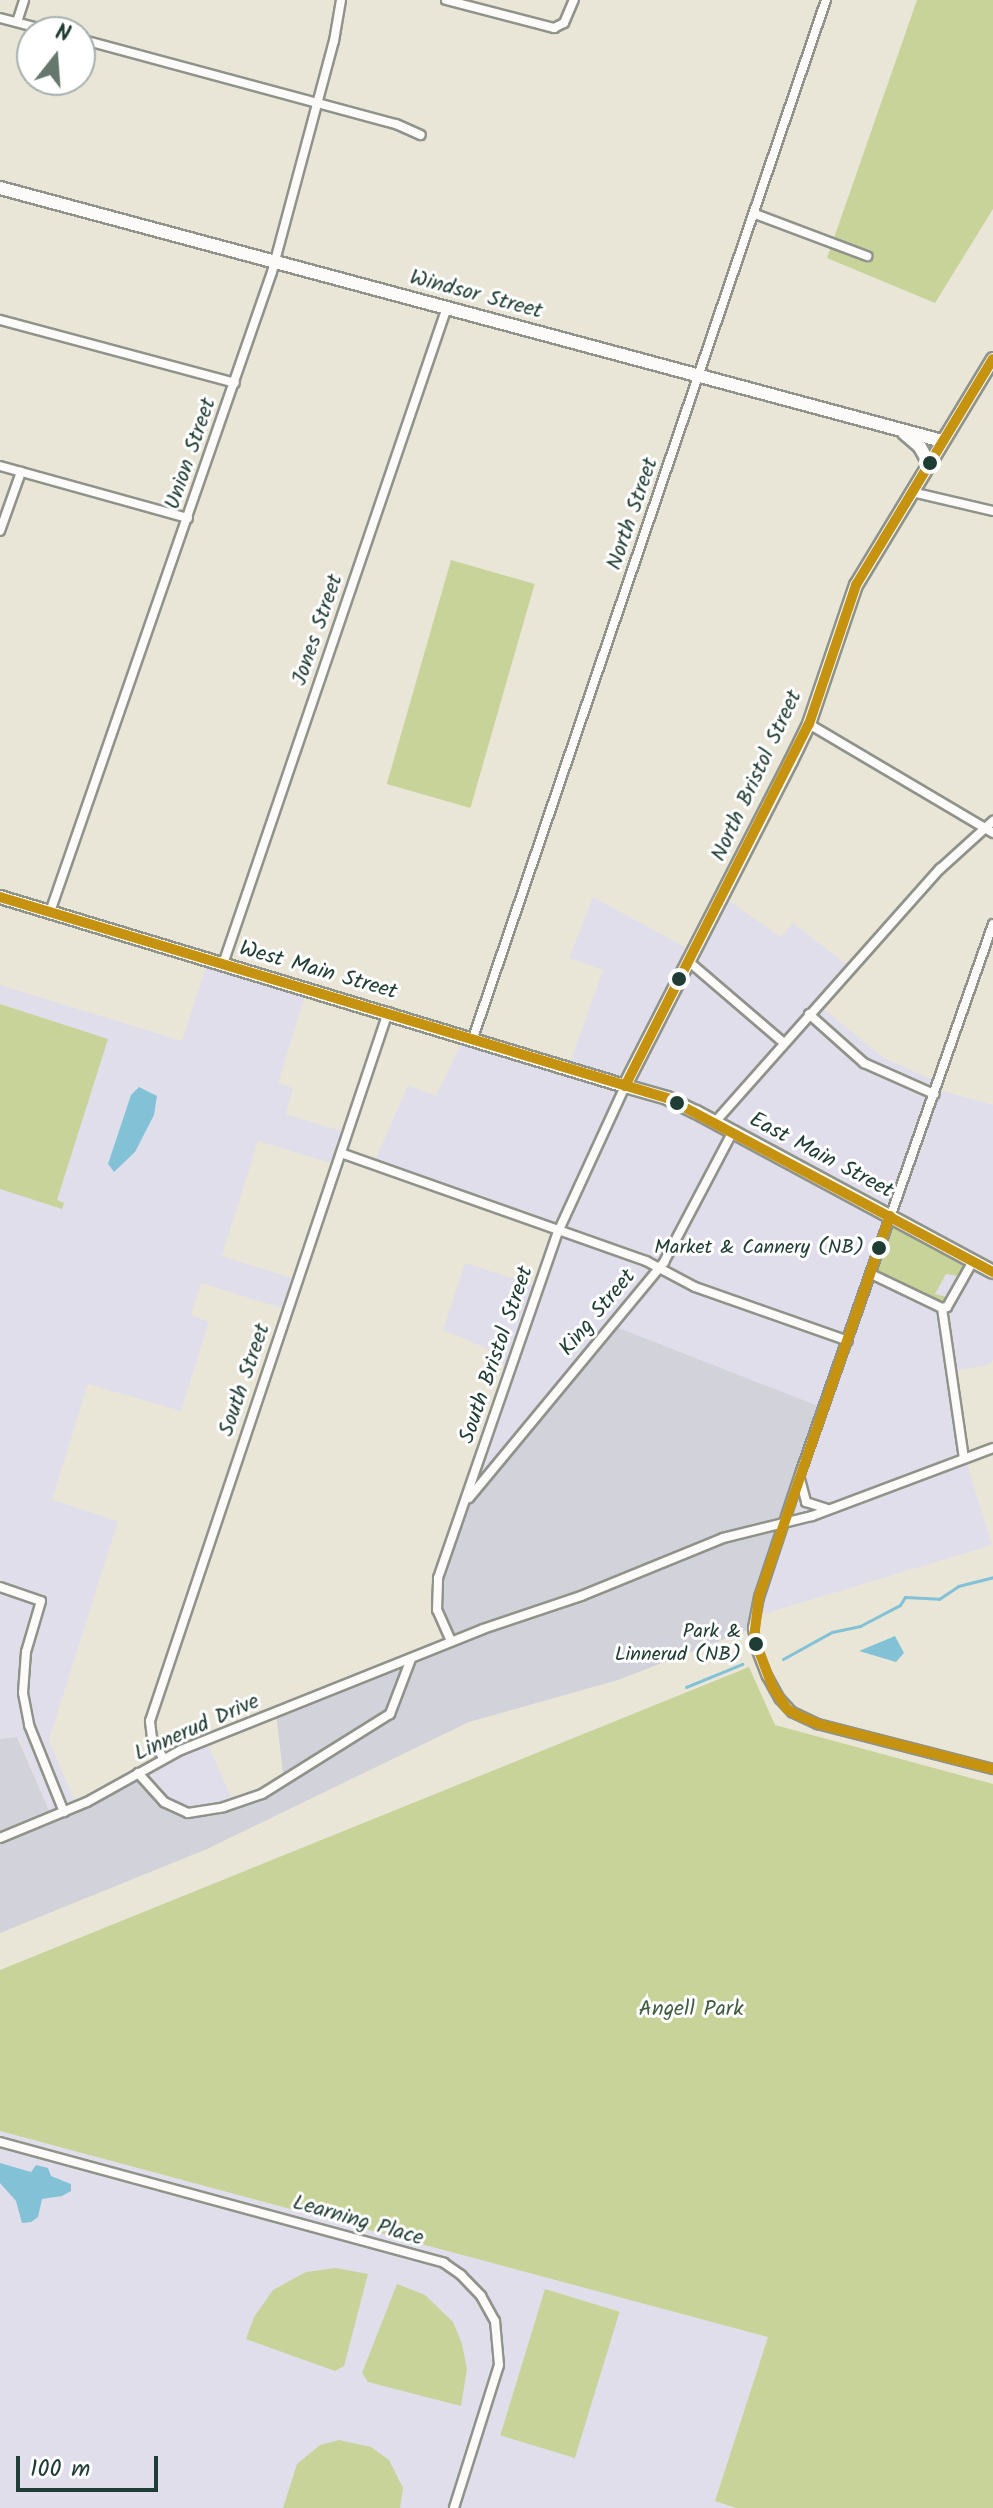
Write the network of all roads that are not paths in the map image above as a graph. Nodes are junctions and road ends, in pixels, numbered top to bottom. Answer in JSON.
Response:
{"nodes":[{"id":1,"x":341,"y":0,"type":"edge"},
{"id":2,"x":446,"y":0,"type":"edge"},
{"id":3,"x":574,"y":0,"type":"edge"},
{"id":4,"x":826,"y":0,"type":"edge"},
{"id":5,"x":96,"y":43,"type":"edge"},
{"id":6,"x":317,"y":102,"type":"junction"},
{"id":7,"x":421,"y":135,"type":"dead end"},
{"id":8,"x":0,"y":188,"type":"edge"},
{"id":9,"x":755,"y":214,"type":"junction"},
{"id":10,"x":867,"y":256,"type":"dead end"},
{"id":11,"x":275,"y":261,"type":"junction"},
{"id":12,"x":447,"y":307,"type":"junction"},
{"id":13,"x":0,"y":320,"type":"edge"},
{"id":14,"x":993,"y":359,"type":"edge"},
{"id":15,"x":701,"y":375,"type":"junction"},
{"id":16,"x":235,"y":383,"type":"junction"},
{"id":17,"x":898,"y":429,"type":"junction"},
{"id":18,"x":942,"y":441,"type":"junction"},
{"id":19,"x":929,"y":463,"type":"junction"},
{"id":20,"x":0,"y":466,"type":"edge"},
{"id":21,"x":21,"y":472,"type":"junction"},
{"id":22,"x":912,"y":492,"type":"junction"},
{"id":23,"x":993,"y":511,"type":"edge"},
{"id":24,"x":188,"y":518,"type":"junction"},
{"id":25,"x":0,"y":531,"type":"edge"},
{"id":26,"x":809,"y":724,"type":"junction"},
{"id":27,"x":993,"y":821,"type":"edge"},
{"id":28,"x":989,"y":830,"type":"edge"},
{"id":29,"x":0,"y":897,"type":"edge"},
{"id":30,"x":50,"y":912,"type":"junction"},
{"id":31,"x":993,"y":924,"type":"edge"},
{"id":32,"x":687,"y":960,"type":"junction"},
{"id":33,"x":223,"y":964,"type":"junction"},
{"id":34,"x":388,"y":1012,"type":"junction"},
{"id":35,"x":809,"y":1014,"type":"junction"},
{"id":36,"x":473,"y":1038,"type":"junction"},
{"id":37,"x":784,"y":1043,"type":"junction"},
{"id":38,"x":625,"y":1086,"type":"junction"},
{"id":39,"x":934,"y":1094,"type":"junction"},
{"id":40,"x":715,"y":1122,"type":"junction"},
{"id":41,"x":733,"y":1131,"type":"junction"},
{"id":42,"x":341,"y":1153,"type":"junction"},
{"id":43,"x":890,"y":1216,"type":"junction"},
{"id":44,"x":558,"y":1232,"type":"junction"},
{"id":45,"x":970,"y":1266,"type":"junction"},
{"id":46,"x":660,"y":1268,"type":"junction"},
{"id":47,"x":993,"y":1272,"type":"edge"},
{"id":48,"x":871,"y":1274,"type":"junction"},
{"id":49,"x":945,"y":1307,"type":"junction"},
{"id":50,"x":848,"y":1341,"type":"junction"},
{"id":51,"x":993,"y":1448,"type":"edge"},
{"id":52,"x":964,"y":1458,"type":"junction"},
{"id":53,"x":800,"y":1473,"type":"junction"},
{"id":54,"x":466,"y":1502,"type":"junction"},
{"id":55,"x":827,"y":1509,"type":"junction"},
{"id":56,"x":783,"y":1524,"type":"junction"},
{"id":57,"x":0,"y":1587,"type":"edge"},
{"id":58,"x":451,"y":1641,"type":"junction"},
{"id":59,"x":411,"y":1659,"type":"junction"},
{"id":60,"x":163,"y":1758,"type":"junction"},
{"id":61,"x":993,"y":1769,"type":"edge"},
{"id":62,"x":138,"y":1773,"type":"junction"},
{"id":63,"x":64,"y":1812,"type":"junction"},
{"id":64,"x":0,"y":1838,"type":"edge"},
{"id":65,"x":0,"y":2142,"type":"edge"},
{"id":66,"x":454,"y":2508,"type":"edge"}],
"edges":[{"from":1,"to":6,"type":"street","name":"Union Street"},
{"from":2,"to":3,"type":"street"},
{"from":4,"to":9,"type":"street","name":"North Street"},
{"from":5,"to":6,"type":"street"},
{"from":6,"to":7,"type":"street"},
{"from":6,"to":11,"type":"street","name":"Union Street"},
{"from":8,"to":11,"type":"main road","name":"Windsor Street"},
{"from":9,"to":10,"type":"street"},
{"from":9,"to":15,"type":"street","name":"North Street"},
{"from":11,"to":12,"type":"main road","name":"Windsor Street"},
{"from":11,"to":16,"type":"street","name":"Union Street"},
{"from":12,"to":15,"type":"main road","name":"Windsor Street"},
{"from":12,"to":33,"type":"street","name":"Jones Street"},
{"from":13,"to":16,"type":"street"},
{"from":14,"to":18,"type":"main road","name":"North Bristol Street"},
{"from":15,"to":17,"type":"main road","name":"Windsor Street"},
{"from":15,"to":36,"type":"street","name":"North Street"},
{"from":16,"to":24,"type":"street","name":"Union Street"},
{"from":17,"to":18,"type":"main road","name":"Windsor Street"},
{"from":17,"to":19,"type":"main road"},
{"from":18,"to":19,"type":"main road","name":"North Bristol Street"},
{"from":19,"to":22,"type":"main road","name":"North Bristol Street"},
{"from":20,"to":21,"type":"street"},
{"from":21,"to":24,"type":"street"},
{"from":21,"to":25,"type":"street"},
{"from":22,"to":23,"type":"street"},
{"from":22,"to":26,"type":"main road","name":"North Bristol Street"},
{"from":24,"to":30,"type":"street","name":"Union Street"},
{"from":26,"to":28,"type":"street"},
{"from":26,"to":32,"type":"main road","name":"North Bristol Street"},
{"from":27,"to":28,"type":"street"},
{"from":28,"to":35,"type":"street"},
{"from":29,"to":30,"type":"main road","name":"West Main Street"},
{"from":30,"to":33,"type":"main road","name":"West Main Street"},
{"from":31,"to":39,"type":"street"},
{"from":32,"to":37,"type":"street"},
{"from":32,"to":38,"type":"main road","name":"North Bristol Street"},
{"from":33,"to":34,"type":"main road","name":"West Main Street"},
{"from":34,"to":36,"type":"main road","name":"West Main Street"},
{"from":34,"to":42,"type":"street","name":"South Street"},
{"from":35,"to":37,"type":"street"},
{"from":35,"to":39,"type":"street"},
{"from":36,"to":38,"type":"main road","name":"West Main Street"},
{"from":37,"to":40,"type":"street"},
{"from":38,"to":40,"type":"main road","name":"East Main Street"},
{"from":38,"to":44,"type":"street","name":"South Bristol Street"},
{"from":39,"to":43,"type":"street"},
{"from":40,"to":41,"type":"main road","name":"East Main Street"},
{"from":41,"to":43,"type":"main road","name":"East Main Street"},
{"from":41,"to":46,"type":"street","name":"King Street"},
{"from":42,"to":44,"type":"street"},
{"from":42,"to":60,"type":"street","name":"South Street"},
{"from":43,"to":45,"type":"main road","name":"East Main Street"},
{"from":43,"to":48,"type":"street"},
{"from":44,"to":46,"type":"street"},
{"from":44,"to":54,"type":"street","name":"South Bristol Street"},
{"from":45,"to":47,"type":"main road","name":"East Main Street"},
{"from":45,"to":49,"type":"street"},
{"from":46,"to":50,"type":"street"},
{"from":46,"to":54,"type":"street","name":"King Street"},
{"from":48,"to":49,"type":"street"},
{"from":48,"to":50,"type":"street"},
{"from":49,"to":52,"type":"street"},
{"from":50,"to":53,"type":"street"},
{"from":51,"to":52,"type":"street","name":"Linnerud Drive"},
{"from":52,"to":55,"type":"street","name":"Linnerud Drive"},
{"from":53,"to":55,"type":"street"},
{"from":53,"to":56,"type":"street"},
{"from":54,"to":58,"type":"street","name":"South Bristol Street"},
{"from":55,"to":56,"type":"street","name":"Linnerud Drive"},
{"from":56,"to":58,"type":"street","name":"Linnerud Drive"},
{"from":56,"to":61,"type":"street"},
{"from":57,"to":63,"type":"street"},
{"from":58,"to":59,"type":"street","name":"Linnerud Drive"},
{"from":59,"to":60,"type":"street","name":"Linnerud Drive"},
{"from":59,"to":62,"type":"street"},
{"from":60,"to":62,"type":"street","name":"Linnerud Drive"},
{"from":62,"to":63,"type":"street","name":"Linnerud Drive"},
{"from":63,"to":64,"type":"street","name":"Linnerud Drive"},
{"from":65,"to":66,"type":"street","name":"Learning Place"}]}
